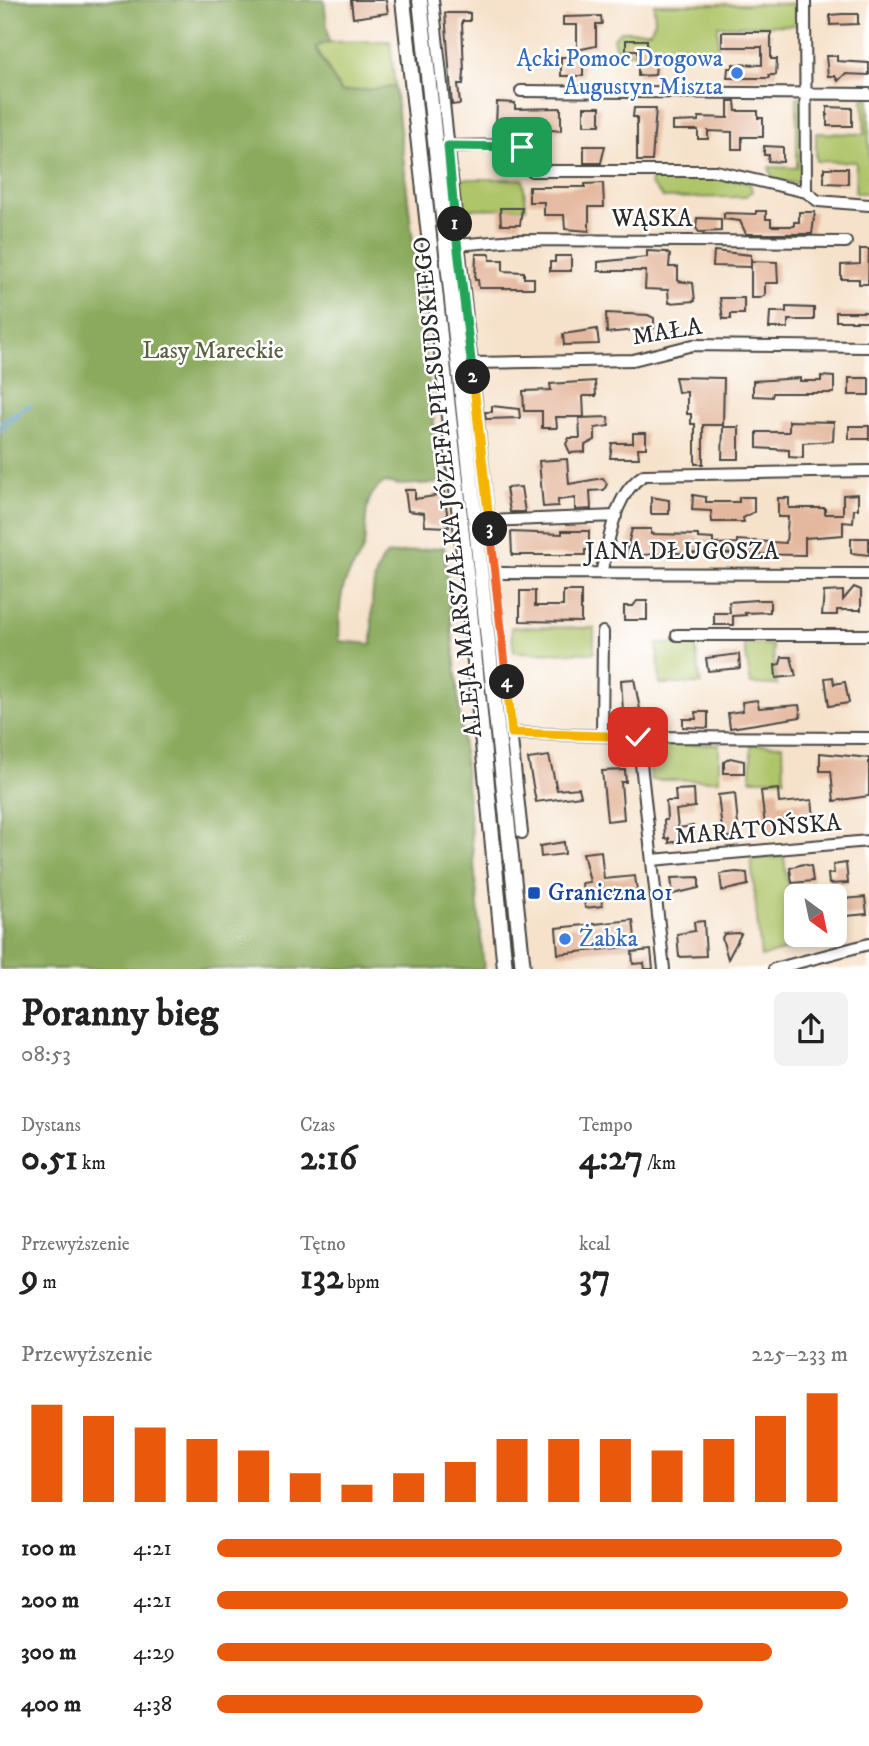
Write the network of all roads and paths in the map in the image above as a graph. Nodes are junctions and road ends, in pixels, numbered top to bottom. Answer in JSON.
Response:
{"nodes":[{"id":1,"x":403,"y":0,"type":"edge"},
{"id":2,"x":420,"y":0,"type":"edge"},
{"id":3,"x":433,"y":0,"type":"edge"},
{"id":4,"x":805,"y":0,"type":"edge"},
{"id":5,"x":521,"y":91,"type":"dead end"},
{"id":6,"x":807,"y":93,"type":"junction"},
{"id":7,"x":869,"y":94,"type":"edge"},
{"id":8,"x":448,"y":146,"type":"junction"},
{"id":9,"x":806,"y":192,"type":"junction"},
{"id":10,"x":869,"y":205,"type":"edge"},
{"id":11,"x":846,"y":242,"type":"dead end"},
{"id":12,"x":457,"y":246,"type":"junction"},
{"id":13,"x":869,"y":347,"type":"edge"},
{"id":14,"x":472,"y":363,"type":"junction"},
{"id":15,"x":869,"y":471,"type":"edge"},
{"id":16,"x":616,"y":516,"type":"junction"},
{"id":17,"x":489,"y":522,"type":"junction"},
{"id":18,"x":495,"y":573,"type":"junction"},
{"id":19,"x":601,"y":573,"type":"junction"},
{"id":20,"x":869,"y":574,"type":"edge"},
{"id":21,"x":603,"y":632,"type":"dead end"},
{"id":22,"x":677,"y":635,"type":"dead end"},
{"id":23,"x":869,"y":635,"type":"edge"},
{"id":24,"x":512,"y":733,"type":"junction"},
{"id":25,"x":602,"y":736,"type":"junction"},
{"id":26,"x":638,"y":737,"type":"junction"},
{"id":27,"x":869,"y":738,"type":"edge"},
{"id":28,"x":522,"y":833,"type":"dead end"},
{"id":29,"x":869,"y":841,"type":"edge"},
{"id":30,"x":652,"y":860,"type":"junction"},
{"id":31,"x":869,"y":944,"type":"edge"},
{"id":32,"x":505,"y":969,"type":"edge"},
{"id":33,"x":523,"y":969,"type":"edge"},
{"id":34,"x":664,"y":969,"type":"edge"},
{"id":35,"x":774,"y":969,"type":"edge"}],
"edges":[{"from":1,"to":32,"type":"main road","name":"ALEJA MARSZAŁKA JÓZEFA PIŁSUDSKIEGO"},
{"from":2,"to":33,"type":"main road","name":"ALEJA MARSZAŁKA JÓZEFA PIŁSUDSKIEGO"},
{"from":3,"to":8,"type":"street"},
{"from":4,"to":6,"type":"street"},
{"from":5,"to":6,"type":"street"},
{"from":6,"to":7,"type":"street"},
{"from":6,"to":9,"type":"street"},
{"from":8,"to":9,"type":"street"},
{"from":8,"to":12,"type":"street"},
{"from":9,"to":10,"type":"street"},
{"from":11,"to":12,"type":"street","name":"WĄSKA"},
{"from":12,"to":14,"type":"street"},
{"from":13,"to":14,"type":"street","name":"MAŁA"},
{"from":14,"to":17,"type":"street"},
{"from":15,"to":16,"type":"street"},
{"from":16,"to":17,"type":"street"},
{"from":16,"to":19,"type":"street"},
{"from":17,"to":18,"type":"street"},
{"from":18,"to":19,"type":"street","name":"JANA DŁUGOSZA"},
{"from":18,"to":24,"type":"street"},
{"from":19,"to":20,"type":"street","name":"JANA DŁUGOSZA"},
{"from":21,"to":25,"type":"street"},
{"from":22,"to":23,"type":"street"},
{"from":24,"to":25,"type":"street"},
{"from":24,"to":28,"type":"street"},
{"from":25,"to":26,"type":"street"},
{"from":26,"to":27,"type":"street"},
{"from":26,"to":30,"type":"street"},
{"from":29,"to":30,"type":"street","name":"MARATOŃSKA"},
{"from":30,"to":34,"type":"street"},
{"from":31,"to":35,"type":"street"}]}
